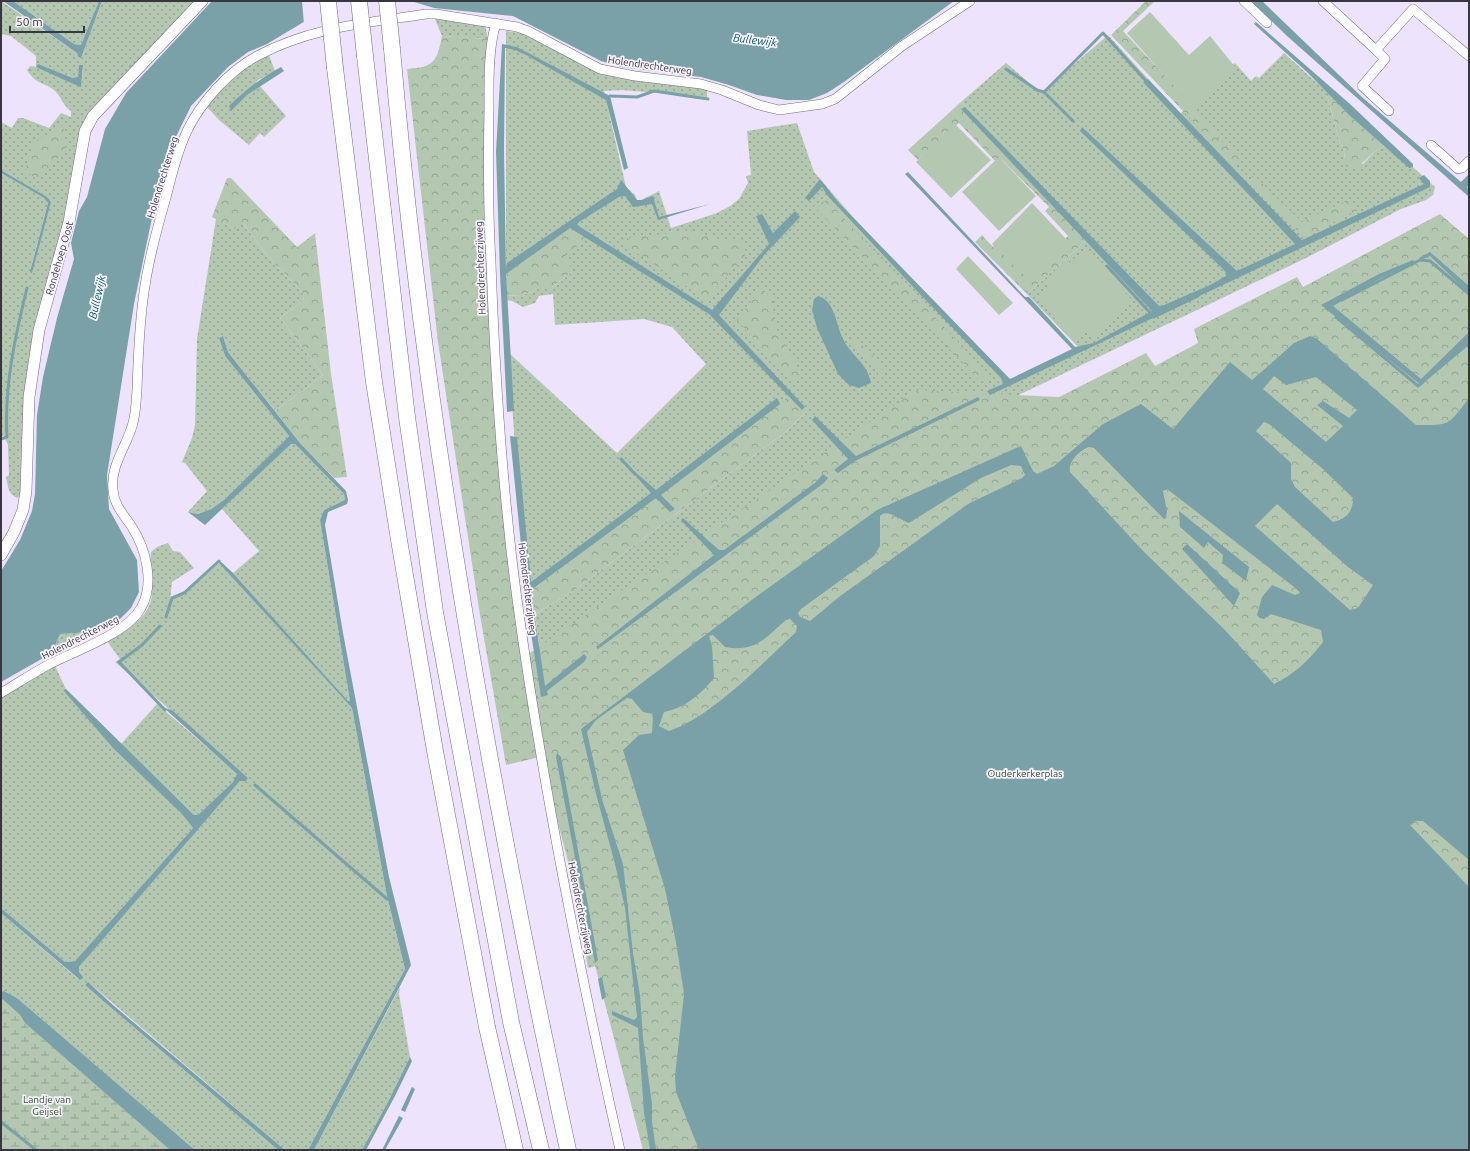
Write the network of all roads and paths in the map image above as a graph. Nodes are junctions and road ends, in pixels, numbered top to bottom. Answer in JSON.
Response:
{"nodes":[{"id":1,"x":202,"y":1,"type":"edge"},
{"id":2,"x":328,"y":1,"type":"edge"},
{"id":3,"x":359,"y":1,"type":"edge"},
{"id":4,"x":387,"y":1,"type":"edge"},
{"id":5,"x":970,"y":1,"type":"edge"},
{"id":6,"x":1244,"y":1,"type":"edge"},
{"id":7,"x":1323,"y":1,"type":"edge"},
{"id":8,"x":1408,"y":1,"type":"edge"},
{"id":9,"x":1413,"y":9,"type":"junction"},
{"id":10,"x":1268,"y":23,"type":"dead end"},
{"id":11,"x":496,"y":24,"type":"junction"},
{"id":12,"x":1376,"y":50,"type":"junction"},
{"id":13,"x":1469,"y":56,"type":"edge"},
{"id":14,"x":1389,"y":111,"type":"dead end"},
{"id":15,"x":1432,"y":145,"type":"dead end"},
{"id":16,"x":1469,"y":161,"type":"edge"},
{"id":17,"x":1,"y":555,"type":"edge"},
{"id":18,"x":1,"y":693,"type":"edge"},
{"id":19,"x":515,"y":1150,"type":"edge"},
{"id":20,"x":541,"y":1150,"type":"edge"},
{"id":21,"x":568,"y":1150,"type":"edge"},
{"id":22,"x":620,"y":1150,"type":"edge"}],
"edges":[{"from":1,"to":17,"type":"street","name":"Rondehoep Oost"},
{"from":2,"to":19,"type":"highway","bridge":true},
{"from":3,"to":20,"type":"highway","bridge":true},
{"from":4,"to":21,"type":"highway","bridge":true},
{"from":5,"to":11,"type":"street","name":"Holendrechterweg"},
{"from":6,"to":10,"type":"street"},
{"from":7,"to":12,"type":"street"},
{"from":8,"to":9,"type":"street"},
{"from":9,"to":12,"type":"street"},
{"from":9,"to":13,"type":"street"},
{"from":11,"to":18,"type":"street","name":"Holendrechterweg"},
{"from":11,"to":22,"type":"street","name":"Holendrechterzijweg"},
{"from":12,"to":14,"type":"street"},
{"from":15,"to":16,"type":"street"}]}
